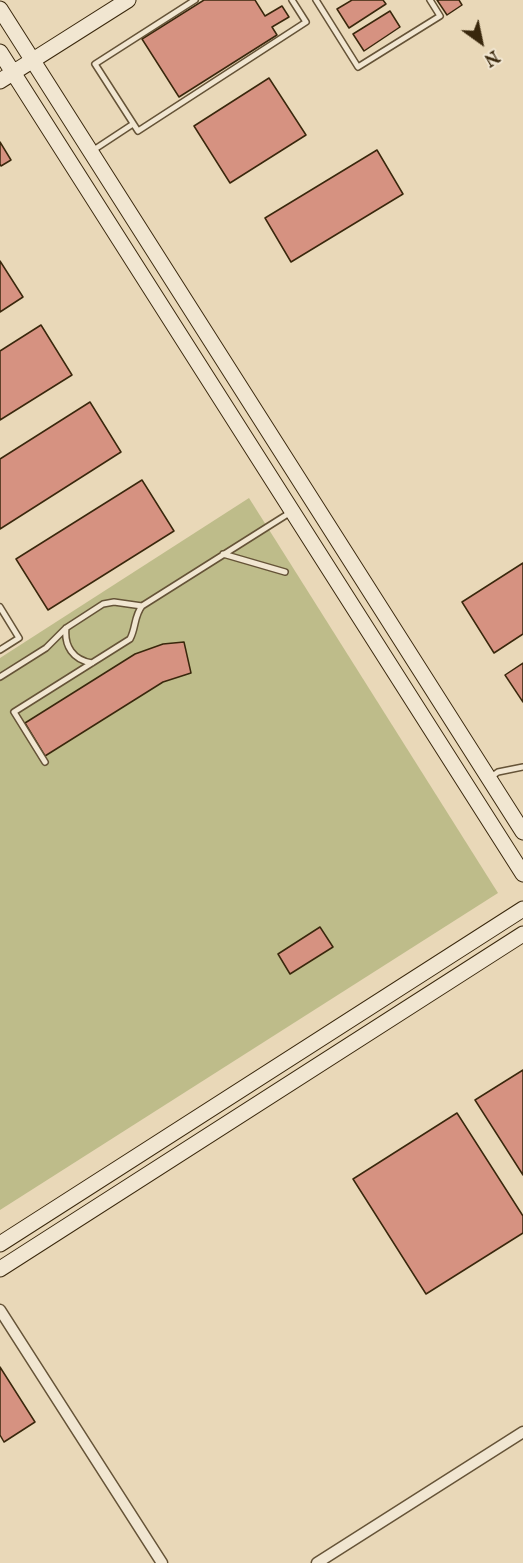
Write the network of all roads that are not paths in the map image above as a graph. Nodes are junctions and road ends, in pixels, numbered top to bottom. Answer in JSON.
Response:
{"nodes":[{"id":1,"x":128,"y":0,"type":"edge"},
{"id":2,"x":195,"y":0,"type":"edge"},
{"id":3,"x":292,"y":0,"type":"edge"},
{"id":4,"x":316,"y":0,"type":"edge"},
{"id":5,"x":430,"y":0,"type":"edge"},
{"id":6,"x":0,"y":9,"type":"edge"},
{"id":7,"x":0,"y":52,"type":"edge"},
{"id":8,"x":33,"y":60,"type":"junction"},
{"id":9,"x":13,"y":73,"type":"junction"},
{"id":10,"x":0,"y":81,"type":"edge"},
{"id":11,"x":134,"y":124,"type":"junction"},
{"id":12,"x":91,"y":152,"type":"junction"},
{"id":13,"x":292,"y":511,"type":"junction"},
{"id":14,"x":223,"y":555,"type":"junction"},
{"id":15,"x":285,"y":572,"type":"dead end"},
{"id":16,"x":142,"y":606,"type":"junction"},
{"id":17,"x":0,"y":607,"type":"edge"},
{"id":18,"x":66,"y":628,"type":"junction"},
{"id":19,"x":0,"y":650,"type":"edge"},
{"id":20,"x":92,"y":663,"type":"junction"},
{"id":21,"x":0,"y":677,"type":"edge"},
{"id":22,"x":45,"y":762,"type":"dead end"},
{"id":23,"x":523,"y":767,"type":"edge"},
{"id":24,"x":490,"y":779,"type":"junction"},
{"id":25,"x":523,"y":832,"type":"edge"},
{"id":26,"x":523,"y":874,"type":"edge"},
{"id":27,"x":523,"y":909,"type":"edge"},
{"id":28,"x":523,"y":934,"type":"edge"},
{"id":29,"x":0,"y":1244,"type":"edge"},
{"id":30,"x":0,"y":1269,"type":"edge"},
{"id":31,"x":0,"y":1310,"type":"edge"},
{"id":32,"x":523,"y":1432,"type":"edge"},
{"id":33,"x":162,"y":1563,"type":"edge"},
{"id":34,"x":317,"y":1563,"type":"edge"}],
"edges":[{"from":1,"to":8,"type":"main road"},
{"from":2,"to":11,"type":"lane"},
{"from":3,"to":11,"type":"lane"},
{"from":4,"to":5,"type":"lane"},
{"from":6,"to":8,"type":"main road"},
{"from":7,"to":9,"type":"main road"},
{"from":8,"to":9,"type":"main road"},
{"from":8,"to":12,"type":"main road"},
{"from":9,"to":10,"type":"main road"},
{"from":9,"to":13,"type":"main road"},
{"from":11,"to":12,"type":"lane"},
{"from":12,"to":24,"type":"main road"},
{"from":13,"to":14,"type":"lane"},
{"from":13,"to":26,"type":"main road"},
{"from":14,"to":15,"type":"lane"},
{"from":14,"to":16,"type":"lane"},
{"from":16,"to":18,"type":"lane"},
{"from":16,"to":20,"type":"lane"},
{"from":17,"to":19,"type":"lane"},
{"from":18,"to":20,"type":"lane"},
{"from":18,"to":21,"type":"lane"},
{"from":20,"to":22,"type":"lane"},
{"from":23,"to":24,"type":"lane"},
{"from":24,"to":25,"type":"main road"},
{"from":27,"to":29,"type":"main road"},
{"from":28,"to":30,"type":"main road"},
{"from":31,"to":33,"type":"street"},
{"from":32,"to":34,"type":"street"}]}
